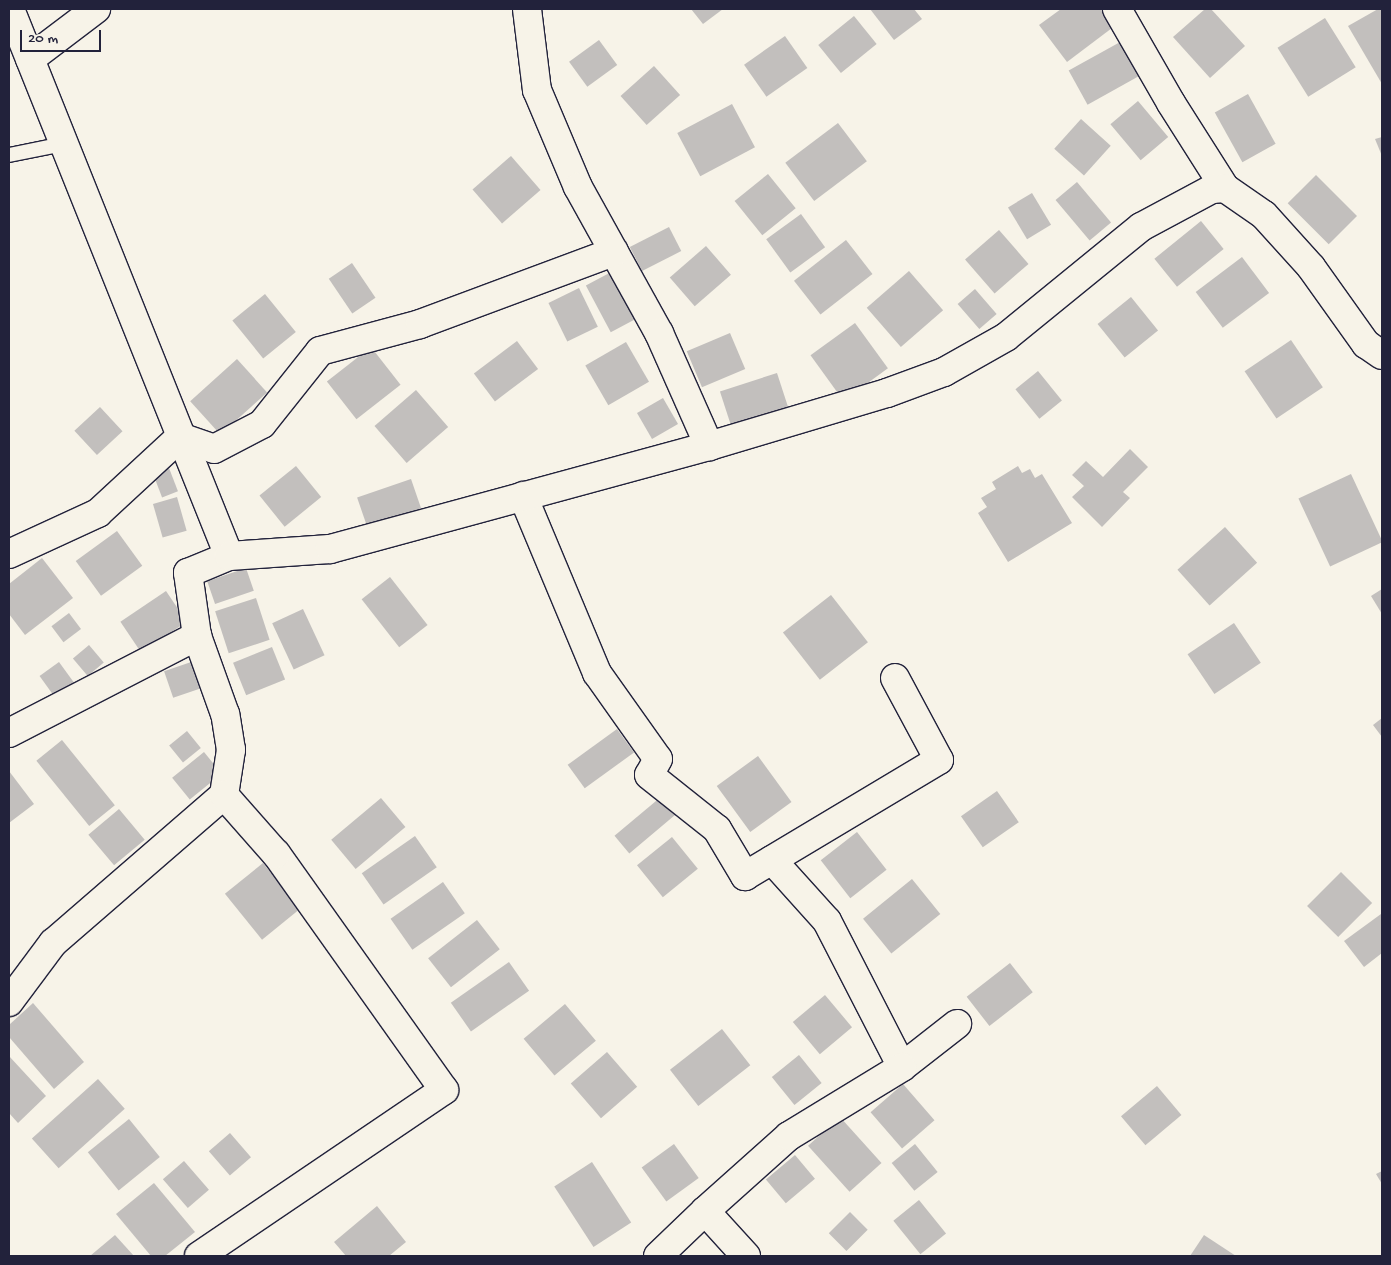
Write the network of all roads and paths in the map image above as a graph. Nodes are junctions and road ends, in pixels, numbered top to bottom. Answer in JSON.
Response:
{"nodes":[{"id":1,"x":10,"y":9,"type":"edge"},
{"id":2,"x":96,"y":9,"type":"edge"},
{"id":3,"x":527,"y":9,"type":"edge"},
{"id":4,"x":1117,"y":9,"type":"edge"},
{"id":5,"x":30,"y":59,"type":"junction"},
{"id":6,"x":63,"y":144,"type":"junction"},
{"id":7,"x":9,"y":155,"type":"edge"},
{"id":8,"x":1225,"y":188,"type":"junction"},
{"id":9,"x":614,"y":252,"type":"junction"},
{"id":10,"x":1382,"y":355,"type":"edge"},
{"id":11,"x":180,"y":436,"type":"junction"},
{"id":12,"x":708,"y":446,"type":"junction"},
{"id":13,"x":523,"y":496,"type":"junction"},
{"id":14,"x":9,"y":554,"type":"edge"},
{"id":15,"x":229,"y":556,"type":"junction"},
{"id":16,"x":197,"y":636,"type":"junction"},
{"id":17,"x":895,"y":678,"type":"dead end"},
{"id":18,"x":9,"y":733,"type":"edge"},
{"id":19,"x":224,"y":795,"type":"junction"},
{"id":20,"x":772,"y":860,"type":"junction"},
{"id":21,"x":9,"y":1002,"type":"edge"},
{"id":22,"x":957,"y":1024,"type":"dead end"},
{"id":23,"x":902,"y":1067,"type":"junction"},
{"id":24,"x":705,"y":1211,"type":"junction"},
{"id":25,"x":199,"y":1256,"type":"edge"},
{"id":26,"x":658,"y":1256,"type":"edge"},
{"id":27,"x":746,"y":1256,"type":"edge"}],
"edges":[{"from":1,"to":5,"type":"street"},
{"from":2,"to":5,"type":"street"},
{"from":3,"to":9,"type":"street"},
{"from":4,"to":8,"type":"street"},
{"from":5,"to":6,"type":"street"},
{"from":6,"to":7,"type":"lane"},
{"from":6,"to":11,"type":"street"},
{"from":8,"to":10,"type":"street"},
{"from":8,"to":12,"type":"street"},
{"from":9,"to":11,"type":"street"},
{"from":9,"to":12,"type":"street"},
{"from":11,"to":14,"type":"street"},
{"from":11,"to":15,"type":"street"},
{"from":12,"to":13,"type":"street"},
{"from":13,"to":15,"type":"street"},
{"from":13,"to":20,"type":"street"},
{"from":15,"to":16,"type":"street"},
{"from":16,"to":18,"type":"street"},
{"from":16,"to":19,"type":"street"},
{"from":17,"to":20,"type":"street"},
{"from":19,"to":21,"type":"street"},
{"from":19,"to":25,"type":"street"},
{"from":20,"to":23,"type":"street"},
{"from":22,"to":23,"type":"street"},
{"from":23,"to":24,"type":"street"},
{"from":24,"to":26,"type":"street"},
{"from":24,"to":27,"type":"street"}]}
